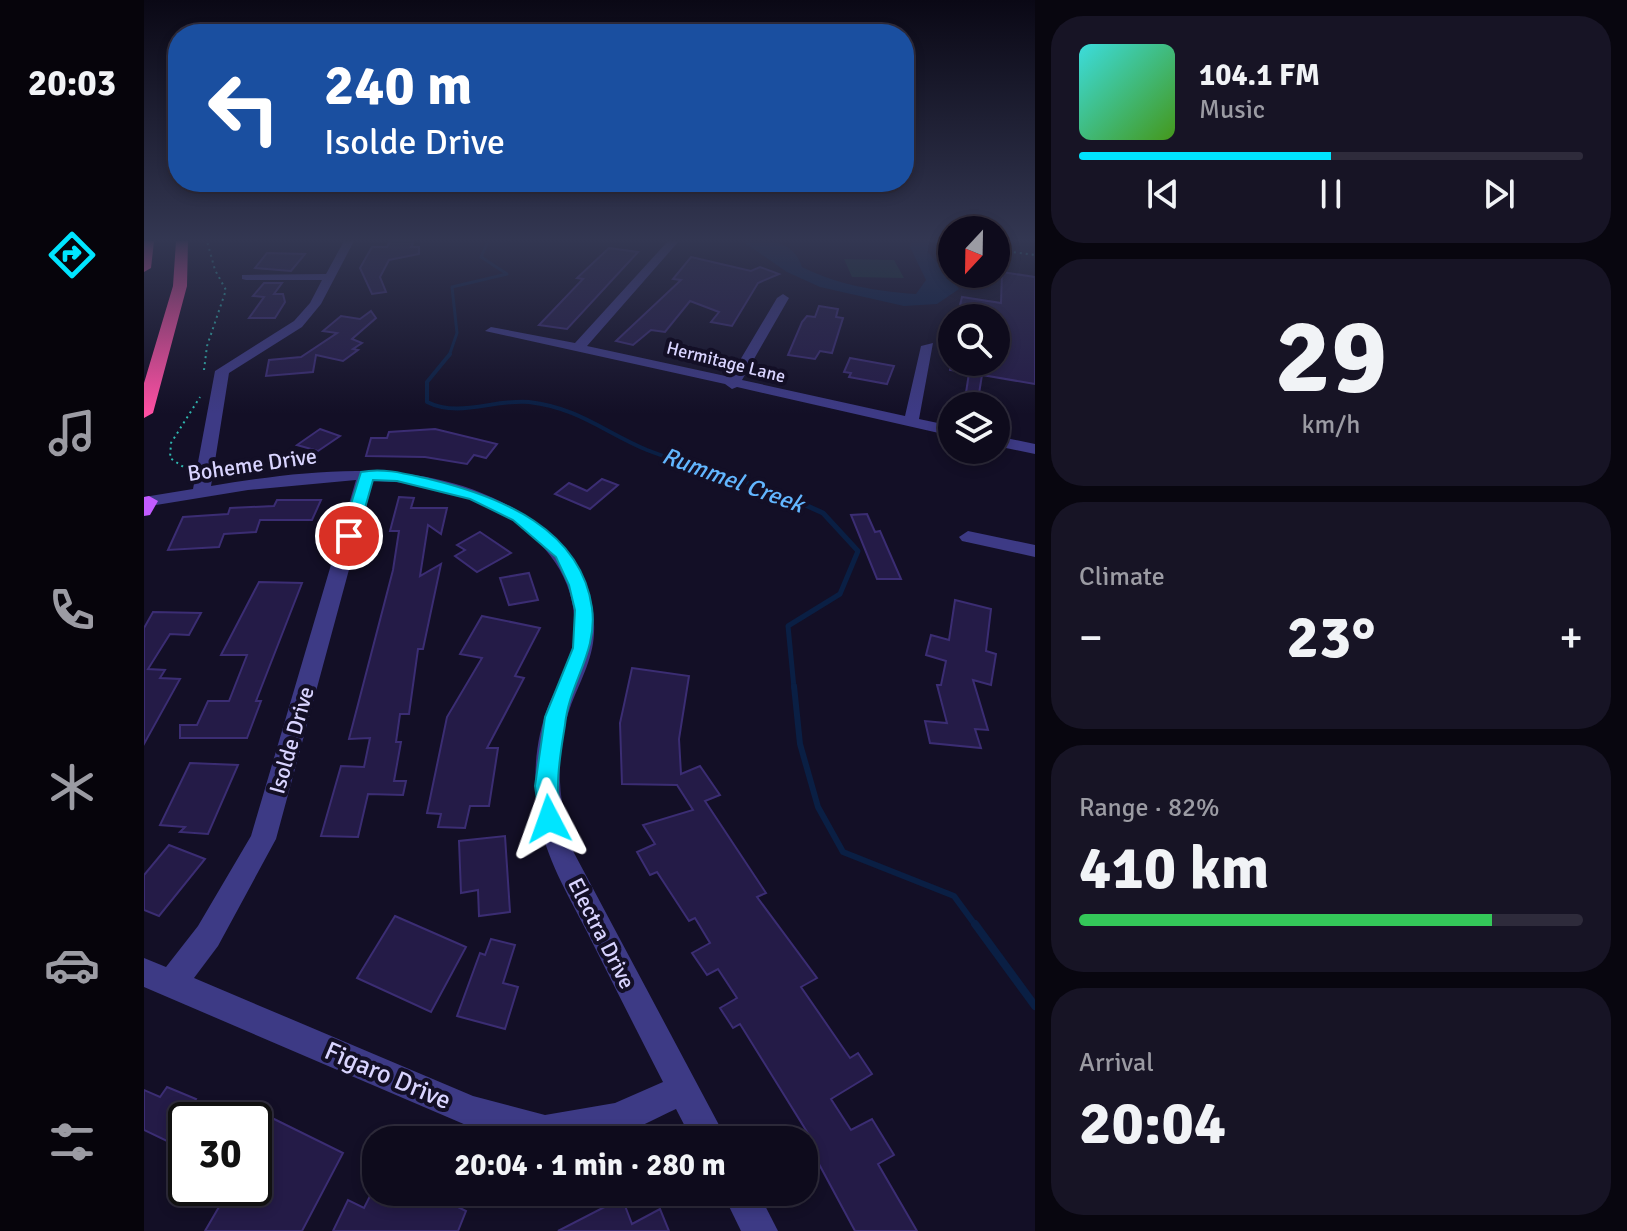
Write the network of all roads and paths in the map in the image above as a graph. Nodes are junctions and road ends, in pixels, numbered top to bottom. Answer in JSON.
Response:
{"nodes":[{"id":1,"x":176,"y":298,"type":"edge"},
{"id":2,"x":223,"y":298,"type":"edge"},
{"id":3,"x":317,"y":298,"type":"edge"},
{"id":4,"x":623,"y":298,"type":"edge"},
{"id":5,"x":783,"y":298,"type":"dead end"},
{"id":6,"x":315,"y":304,"type":"junction"},
{"id":7,"x":330,"y":304,"type":"dead end"},
{"id":8,"x":491,"y":331,"type":"dead end"},
{"id":9,"x":928,"y":346,"type":"dead end"},
{"id":10,"x":579,"y":347,"type":"junction"},
{"id":11,"x":204,"y":374,"type":"dead end"},
{"id":12,"x":732,"y":385,"type":"junction"},
{"id":13,"x":202,"y":389,"type":"dead end"},
{"id":14,"x":144,"y":413,"type":"edge"},
{"id":15,"x":911,"y":423,"type":"junction"},
{"id":16,"x":938,"y":428,"type":"edge"},
{"id":17,"x":1010,"y":444,"type":"edge"},
{"id":18,"x":1035,"y":449,"type":"edge"},
{"id":19,"x":366,"y":475,"type":"junction"},
{"id":20,"x":189,"y":479,"type":"dead end"},
{"id":21,"x":201,"y":493,"type":"junction"},
{"id":22,"x":146,"y":505,"type":"edge"},
{"id":23,"x":968,"y":537,"type":"dead end"},
{"id":24,"x":1035,"y":551,"type":"edge"},
{"id":25,"x":157,"y":978,"type":"edge"},
{"id":26,"x":683,"y":1089,"type":"junction"},
{"id":27,"x":703,"y":1126,"type":"edge"},
{"id":28,"x":747,"y":1206,"type":"edge"},
{"id":29,"x":760,"y":1231,"type":"edge"}],
"edges":[{"from":1,"to":14,"type":"highway"},
{"from":2,"to":11,"type":"path"},
{"from":3,"to":6,"type":"street"},
{"from":4,"to":10,"type":"street"},
{"from":5,"to":12,"type":"street"},
{"from":6,"to":7,"type":"street"},
{"from":6,"to":21,"type":"street"},
{"from":8,"to":10,"type":"street","name":"Hermitage Lane"},
{"from":9,"to":15,"type":"street"},
{"from":10,"to":12,"type":"street","name":"Hermitage Lane"},
{"from":12,"to":15,"type":"street","name":"Hermitage Lane"},
{"from":13,"to":20,"type":"path"},
{"from":15,"to":16,"type":"street","name":"Hermitage Lane"},
{"from":17,"to":18,"type":"street"},
{"from":19,"to":21,"type":"street","name":"Boheme Drive"},
{"from":19,"to":25,"type":"street","name":"Isolde Drive"},
{"from":19,"to":26,"type":"street","name":"Electra Drive"},
{"from":21,"to":22,"type":"street","name":"Boheme Drive"},
{"from":23,"to":24,"type":"street"},
{"from":25,"to":26,"type":"street","name":"Figaro Drive"},
{"from":26,"to":27,"type":"street","name":"Electra Drive"},
{"from":28,"to":29,"type":"street"}]}
